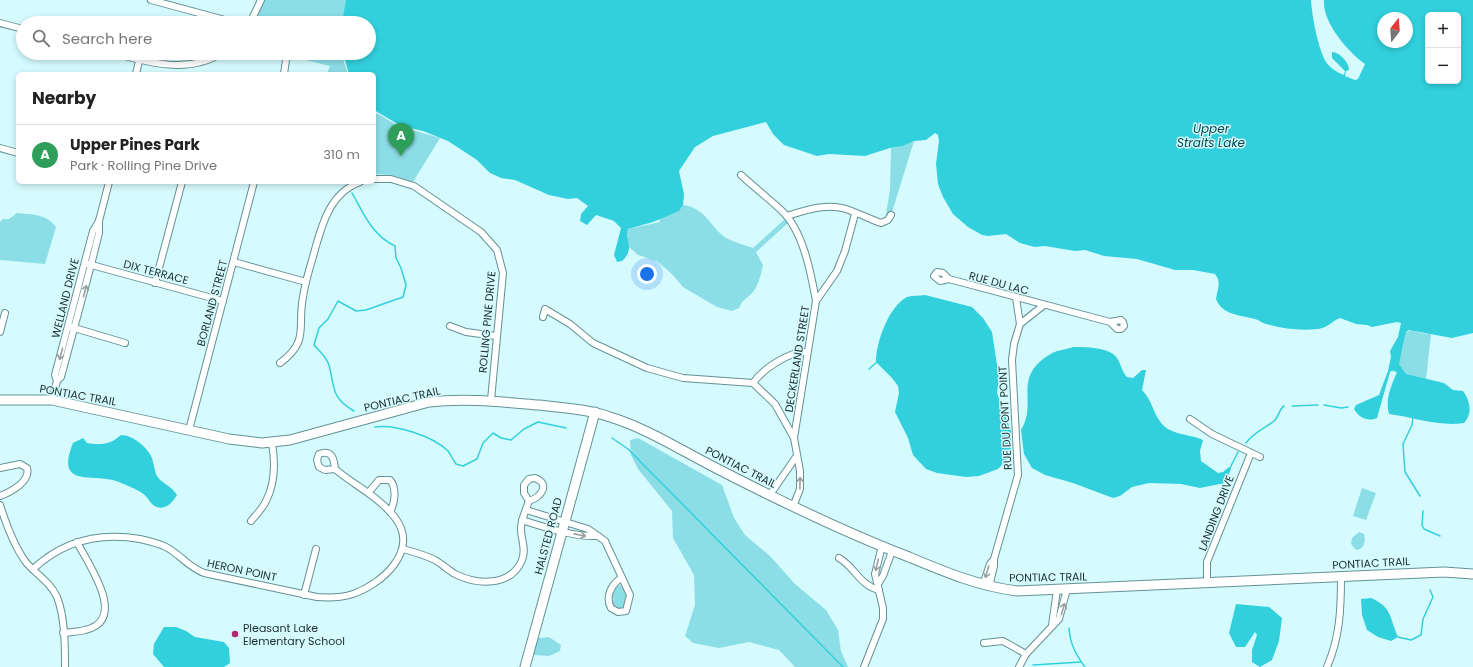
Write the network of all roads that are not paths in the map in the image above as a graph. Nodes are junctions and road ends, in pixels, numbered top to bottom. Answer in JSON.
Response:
{"nodes":[{"id":1,"x":151,"y":0,"type":"edge"},
{"id":2,"x":261,"y":0,"type":"edge"},
{"id":3,"x":210,"y":16,"type":"edge"},
{"id":4,"x":254,"y":16,"type":"edge"},
{"id":5,"x":0,"y":23,"type":"edge"},
{"id":6,"x":16,"y":26,"type":"edge"},
{"id":7,"x":136,"y":60,"type":"edge"},
{"id":8,"x":206,"y":60,"type":"edge"},
{"id":9,"x":286,"y":60,"type":"edge"},
{"id":10,"x":139,"y":61,"type":"junction"},
{"id":11,"x":136,"y":72,"type":"edge"},
{"id":12,"x":284,"y":72,"type":"edge"},
{"id":13,"x":0,"y":148,"type":"edge"},
{"id":14,"x":16,"y":152,"type":"edge"},
{"id":15,"x":741,"y":175,"type":"dead end"},
{"id":16,"x":376,"y":179,"type":"edge"},
{"id":17,"x":108,"y":184,"type":"edge"},
{"id":18,"x":181,"y":184,"type":"edge"},
{"id":19,"x":254,"y":184,"type":"edge"},
{"id":20,"x":356,"y":184,"type":"edge"},
{"id":21,"x":855,"y":214,"type":"junction"},
{"id":22,"x":891,"y":215,"type":"dead end"},
{"id":23,"x":787,"y":216,"type":"junction"},
{"id":24,"x":98,"y":221,"type":"junction"},
{"id":25,"x":234,"y":262,"type":"junction"},
{"id":26,"x":84,"y":263,"type":"junction"},
{"id":27,"x":91,"y":265,"type":"junction"},
{"id":28,"x":949,"y":279,"type":"dead end"},
{"id":29,"x":155,"y":282,"type":"junction"},
{"id":30,"x":306,"y":282,"type":"junction"},
{"id":31,"x":1016,"y":298,"type":"junction"},
{"id":32,"x":223,"y":301,"type":"junction"},
{"id":33,"x":816,"y":302,"type":"junction"},
{"id":34,"x":1044,"y":305,"type":"junction"},
{"id":35,"x":5,"y":313,"type":"dead end"},
{"id":36,"x":543,"y":317,"type":"dead end"},
{"id":37,"x":1110,"y":322,"type":"dead end"},
{"id":38,"x":1020,"y":324,"type":"junction"},
{"id":39,"x":68,"y":326,"type":"junction"},
{"id":40,"x":450,"y":326,"type":"dead end"},
{"id":41,"x":75,"y":328,"type":"junction"},
{"id":42,"x":0,"y":332,"type":"edge"},
{"id":43,"x":496,"y":336,"type":"junction"},
{"id":44,"x":125,"y":343,"type":"dead end"},
{"id":45,"x":807,"y":352,"type":"junction"},
{"id":46,"x":280,"y":363,"type":"dead end"},
{"id":47,"x":57,"y":381,"type":"junction"},
{"id":48,"x":753,"y":383,"type":"junction"},
{"id":49,"x":0,"y":400,"type":"edge"},
{"id":50,"x":52,"y":400,"type":"junction"},
{"id":51,"x":490,"y":400,"type":"junction"},
{"id":52,"x":595,"y":412,"type":"junction"},
{"id":53,"x":1190,"y":419,"type":"dead end"},
{"id":54,"x":189,"y":430,"type":"junction"},
{"id":55,"x":794,"y":438,"type":"junction"},
{"id":56,"x":272,"y":442,"type":"junction"},
{"id":57,"x":1251,"y":453,"type":"junction"},
{"id":58,"x":796,"y":457,"type":"junction"},
{"id":59,"x":1260,"y":457,"type":"dead end"},
{"id":60,"x":0,"y":468,"type":"edge"},
{"id":61,"x":335,"y":469,"type":"dead end"},
{"id":62,"x":369,"y":492,"type":"junction"},
{"id":63,"x":0,"y":496,"type":"edge"},
{"id":64,"x":769,"y":496,"type":"junction"},
{"id":65,"x":529,"y":501,"type":"dead end"},
{"id":66,"x":0,"y":504,"type":"edge"},
{"id":67,"x":793,"y":507,"type":"junction"},
{"id":68,"x":526,"y":510,"type":"junction"},
{"id":69,"x":390,"y":512,"type":"junction"},
{"id":70,"x":522,"y":520,"type":"junction"},
{"id":71,"x":251,"y":521,"type":"dead end"},
{"id":72,"x":563,"y":527,"type":"junction"},
{"id":73,"x":598,"y":536,"type":"junction"},
{"id":74,"x":77,"y":542,"type":"junction"},
{"id":75,"x":882,"y":546,"type":"junction"},
{"id":76,"x":316,"y":549,"type":"dead end"},
{"id":77,"x":403,"y":549,"type":"junction"},
{"id":78,"x":892,"y":551,"type":"junction"},
{"id":79,"x":839,"y":558,"type":"dead end"},
{"id":80,"x":33,"y":569,"type":"junction"},
{"id":81,"x":1473,"y":574,"type":"edge"},
{"id":82,"x":1341,"y":577,"type":"junction"},
{"id":83,"x":621,"y":578,"type":"junction"},
{"id":84,"x":1207,"y":582,"type":"junction"},
{"id":85,"x":986,"y":586,"type":"junction"},
{"id":86,"x":879,"y":587,"type":"junction"},
{"id":87,"x":1067,"y":589,"type":"junction"},
{"id":88,"x":1057,"y":590,"type":"junction"},
{"id":89,"x":304,"y":595,"type":"junction"},
{"id":90,"x":1052,"y":625,"type":"junction"},
{"id":91,"x":63,"y":632,"type":"junction"},
{"id":92,"x":984,"y":643,"type":"dead end"},
{"id":93,"x":1026,"y":654,"type":"junction"},
{"id":94,"x":65,"y":667,"type":"edge"},
{"id":95,"x":525,"y":667,"type":"edge"},
{"id":96,"x":864,"y":667,"type":"edge"},
{"id":97,"x":1019,"y":667,"type":"edge"},
{"id":98,"x":1327,"y":667,"type":"edge"}],
"edges":[{"from":1,"to":3,"type":"street"},
{"from":2,"to":4,"type":"street"},
{"from":5,"to":6,"type":"street"},
{"from":7,"to":10,"type":"street"},
{"from":8,"to":10,"type":"street"},
{"from":9,"to":12,"type":"street"},
{"from":10,"to":11,"type":"street"},
{"from":13,"to":14,"type":"street"},
{"from":15,"to":23,"type":"street"},
{"from":16,"to":43,"type":"street","name":"ROLLING PINE DRIVE"},
{"from":17,"to":24,"type":"street","name":"WELLAND DRIVE"},
{"from":18,"to":29,"type":"street"},
{"from":19,"to":25,"type":"street","name":"BORLAND STREET"},
{"from":20,"to":30,"type":"street"},
{"from":21,"to":22,"type":"street"},
{"from":21,"to":23,"type":"street"},
{"from":21,"to":33,"type":"street","name":"DECKERLAND STREET"},
{"from":23,"to":33,"type":"street"},
{"from":24,"to":26,"type":"street","name":"WELLAND DRIVE"},
{"from":24,"to":27,"type":"street","name":"WELLAND DRIVE"},
{"from":25,"to":30,"type":"street"},
{"from":25,"to":32,"type":"street","name":"BORLAND STREET"},
{"from":26,"to":27,"type":"street","name":"DIX TERRACE"},
{"from":26,"to":39,"type":"street","name":"WELLAND DRIVE"},
{"from":27,"to":29,"type":"street","name":"DIX TERRACE"},
{"from":41,"to":27,"type":"street","name":"WELLAND DRIVE","one_way":true},
{"from":28,"to":31,"type":"street","name":"RUE DU LAC"},
{"from":29,"to":32,"type":"street","name":"DIX TERRACE"},
{"from":30,"to":46,"type":"street"},
{"from":31,"to":34,"type":"street","name":"RUE DU LAC"},
{"from":31,"to":38,"type":"street","name":"RUE DU PONT POINT"},
{"from":32,"to":54,"type":"street","name":"BORLAND STREET"},
{"from":33,"to":45,"type":"street","name":"DECKERLAND STREET"},
{"from":34,"to":37,"type":"street","name":"RUE DU LAC"},
{"from":34,"to":38,"type":"street"},
{"from":35,"to":42,"type":"street"},
{"from":36,"to":48,"type":"street"},
{"from":38,"to":85,"type":"street","name":"RUE DU PONT POINT"},
{"from":39,"to":41,"type":"street"},
{"from":39,"to":47,"type":"street","name":"WELLAND DRIVE","one_way":true},
{"from":40,"to":43,"type":"street"},
{"from":41,"to":44,"type":"street"},
{"from":41,"to":47,"type":"street","name":"WELLAND DRIVE"},
{"from":43,"to":51,"type":"street","name":"ROLLING PINE DRIVE"},
{"from":45,"to":48,"type":"street"},
{"from":45,"to":55,"type":"street","name":"DECKERLAND STREET"},
{"from":47,"to":50,"type":"street","name":"WELLAND DRIVE"},
{"from":48,"to":55,"type":"street"},
{"from":49,"to":50,"type":"main road","name":"PONTIAC TRAIL"},
{"from":50,"to":54,"type":"main road","name":"PONTIAC TRAIL"},
{"from":51,"to":52,"type":"main road","name":"PONTIAC TRAIL"},
{"from":51,"to":56,"type":"main road","name":"PONTIAC TRAIL"},
{"from":52,"to":64,"type":"main road","name":"PONTIAC TRAIL"},
{"from":52,"to":72,"type":"main road","name":"HALSTED ROAD"},
{"from":53,"to":57,"type":"street"},
{"from":54,"to":56,"type":"main road","name":"PONTIAC TRAIL"},
{"from":55,"to":58,"type":"street","name":"DECKERLAND STREET"},
{"from":56,"to":71,"type":"street"},
{"from":57,"to":59,"type":"street"},
{"from":57,"to":84,"type":"street","name":"LANDING DRIVE"},
{"from":58,"to":64,"type":"street"},
{"from":67,"to":58,"type":"street","name":"DECKERLAND STREET","one_way":true},
{"from":60,"to":63,"type":"street"},
{"from":61,"to":62,"type":"street"},
{"from":62,"to":69,"type":"street"},
{"from":62,"to":69,"type":"street"},
{"from":64,"to":67,"type":"main road","name":"PONTIAC TRAIL"},
{"from":65,"to":68,"type":"street"},
{"from":66,"to":80,"type":"street"},
{"from":67,"to":75,"type":"main road","name":"PONTIAC TRAIL"},
{"from":68,"to":70,"type":"street"},
{"from":68,"to":72,"type":"street"},
{"from":69,"to":77,"type":"street"},
{"from":70,"to":72,"type":"street"},
{"from":70,"to":77,"type":"street"},
{"from":72,"to":73,"type":"street","one_way":true},
{"from":72,"to":73,"type":"street"},
{"from":72,"to":95,"type":"main road","name":"HALSTED ROAD"},
{"from":73,"to":83,"type":"street"},
{"from":74,"to":80,"type":"street","name":"HERON POINT"},
{"from":74,"to":89,"type":"street","name":"HERON POINT"},
{"from":74,"to":91,"type":"street"},
{"from":75,"to":78,"type":"main road","name":"PONTIAC TRAIL"},
{"from":75,"to":86,"type":"street","one_way":true},
{"from":76,"to":89,"type":"street"},
{"from":77,"to":89,"type":"street","name":"HERON POINT"},
{"from":78,"to":85,"type":"main road","name":"PONTIAC TRAIL"},
{"from":78,"to":86,"type":"street"},
{"from":79,"to":86,"type":"street"},
{"from":80,"to":91,"type":"street"},
{"from":81,"to":82,"type":"main road","name":"PONTIAC TRAIL"},
{"from":82,"to":84,"type":"main road","name":"PONTIAC TRAIL"},
{"from":82,"to":98,"type":"street"},
{"from":83,"to":83,"type":"street"},
{"from":84,"to":87,"type":"main road","name":"PONTIAC TRAIL"},
{"from":85,"to":88,"type":"main road","name":"PONTIAC TRAIL"},
{"from":86,"to":96,"type":"street"},
{"from":87,"to":88,"type":"main road","name":"PONTIAC TRAIL"},
{"from":90,"to":87,"type":"street","one_way":true},
{"from":88,"to":90,"type":"street"},
{"from":90,"to":93,"type":"street"},
{"from":91,"to":94,"type":"street"},
{"from":92,"to":93,"type":"street"},
{"from":93,"to":97,"type":"street"}]}
